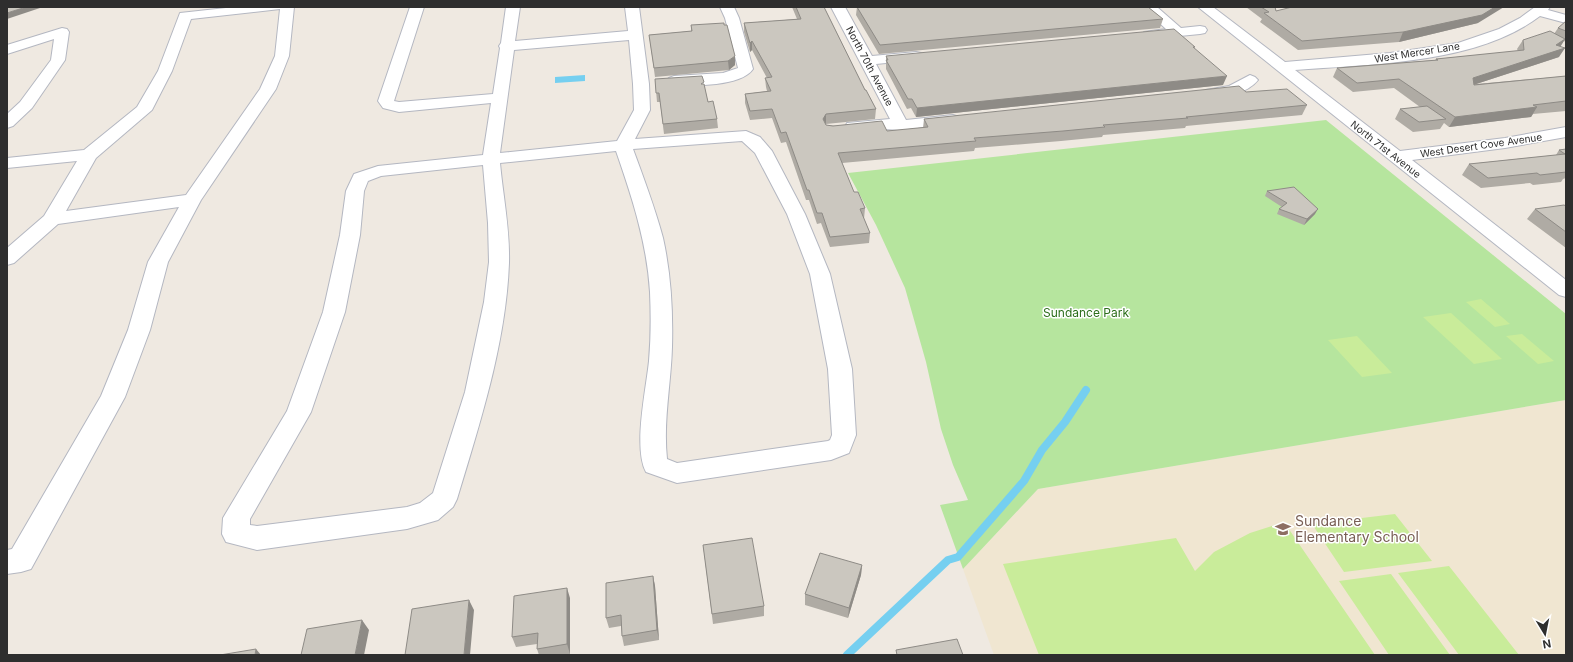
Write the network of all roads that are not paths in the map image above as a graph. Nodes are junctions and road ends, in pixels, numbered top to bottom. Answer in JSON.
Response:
{"nodes":[{"id":1,"x":276,"y":7,"type":"edge"},
{"id":2,"x":287,"y":7,"type":"edge"},
{"id":3,"x":416,"y":7,"type":"edge"},
{"id":4,"x":512,"y":7,"type":"edge"},
{"id":5,"x":632,"y":7,"type":"edge"},
{"id":6,"x":727,"y":7,"type":"edge"},
{"id":7,"x":1149,"y":7,"type":"edge"},
{"id":8,"x":1206,"y":7,"type":"edge"},
{"id":9,"x":843,"y":8,"type":"edge"},
{"id":10,"x":1540,"y":9,"type":"edge"},
{"id":11,"x":1566,"y":19,"type":"edge"},
{"id":12,"x":1200,"y":30,"type":"dead end"},
{"id":13,"x":1178,"y":32,"type":"junction"},
{"id":14,"x":636,"y":36,"type":"junction"},
{"id":15,"x":1139,"y":36,"type":"edge"},
{"id":16,"x":506,"y":46,"type":"junction"},
{"id":17,"x":7,"y":50,"type":"edge"},
{"id":18,"x":929,"y":55,"type":"edge"},
{"id":19,"x":867,"y":61,"type":"junction"},
{"id":20,"x":1282,"y":67,"type":"junction"},
{"id":21,"x":1250,"y":80,"type":"dead end"},
{"id":22,"x":641,"y":84,"type":"junction"},
{"id":23,"x":1193,"y":94,"type":"edge"},
{"id":24,"x":499,"y":98,"type":"junction"},
{"id":25,"x":964,"y":119,"type":"edge"},
{"id":26,"x":7,"y":123,"type":"edge"},
{"id":27,"x":901,"y":126,"type":"junction"},
{"id":28,"x":840,"y":128,"type":"edge"},
{"id":29,"x":1566,"y":132,"type":"edge"},
{"id":30,"x":623,"y":145,"type":"junction"},
{"id":31,"x":89,"y":155,"type":"junction"},
{"id":32,"x":1396,"y":157,"type":"junction"},
{"id":33,"x":491,"y":159,"type":"junction"},
{"id":34,"x":7,"y":163,"type":"edge"},
{"id":35,"x":192,"y":200,"type":"junction"},
{"id":36,"x":52,"y":218,"type":"junction"},
{"id":37,"x":7,"y":259,"type":"edge"},
{"id":38,"x":1566,"y":290,"type":"edge"},
{"id":39,"x":7,"y":562,"type":"edge"}],
"edges":[{"from":1,"to":31,"type":"street"},
{"from":2,"to":35,"type":"street"},
{"from":3,"to":24,"type":"street"},
{"from":4,"to":16,"type":"street"},
{"from":5,"to":14,"type":"street"},
{"from":6,"to":22,"type":"street"},
{"from":7,"to":13,"type":"street"},
{"from":8,"to":20,"type":"street","name":"North 71st Avenue"},
{"from":9,"to":19,"type":"street","name":"North 70th Avenue"},
{"from":10,"to":11,"type":"street"},
{"from":10,"to":20,"type":"street","name":"West Mercer Lane"},
{"from":12,"to":13,"type":"street"},
{"from":13,"to":15,"type":"street"},
{"from":14,"to":16,"type":"street"},
{"from":14,"to":22,"type":"street"},
{"from":16,"to":24,"type":"street"},
{"from":17,"to":26,"type":"street"},
{"from":18,"to":19,"type":"street"},
{"from":19,"to":27,"type":"street","name":"North 70th Avenue"},
{"from":20,"to":32,"type":"street","name":"North 71st Avenue"},
{"from":21,"to":23,"type":"street"},
{"from":22,"to":30,"type":"street"},
{"from":24,"to":33,"type":"street"},
{"from":25,"to":27,"type":"street"},
{"from":27,"to":28,"type":"street"},
{"from":29,"to":32,"type":"street","name":"West Desert Cove Avenue"},
{"from":30,"to":30,"type":"street"},
{"from":30,"to":33,"type":"street"},
{"from":31,"to":34,"type":"street"},
{"from":31,"to":36,"type":"street"},
{"from":32,"to":38,"type":"street","name":"North 71st Avenue"},
{"from":33,"to":33,"type":"street"},
{"from":35,"to":36,"type":"street"},
{"from":35,"to":39,"type":"street"},
{"from":36,"to":37,"type":"street"}]}
